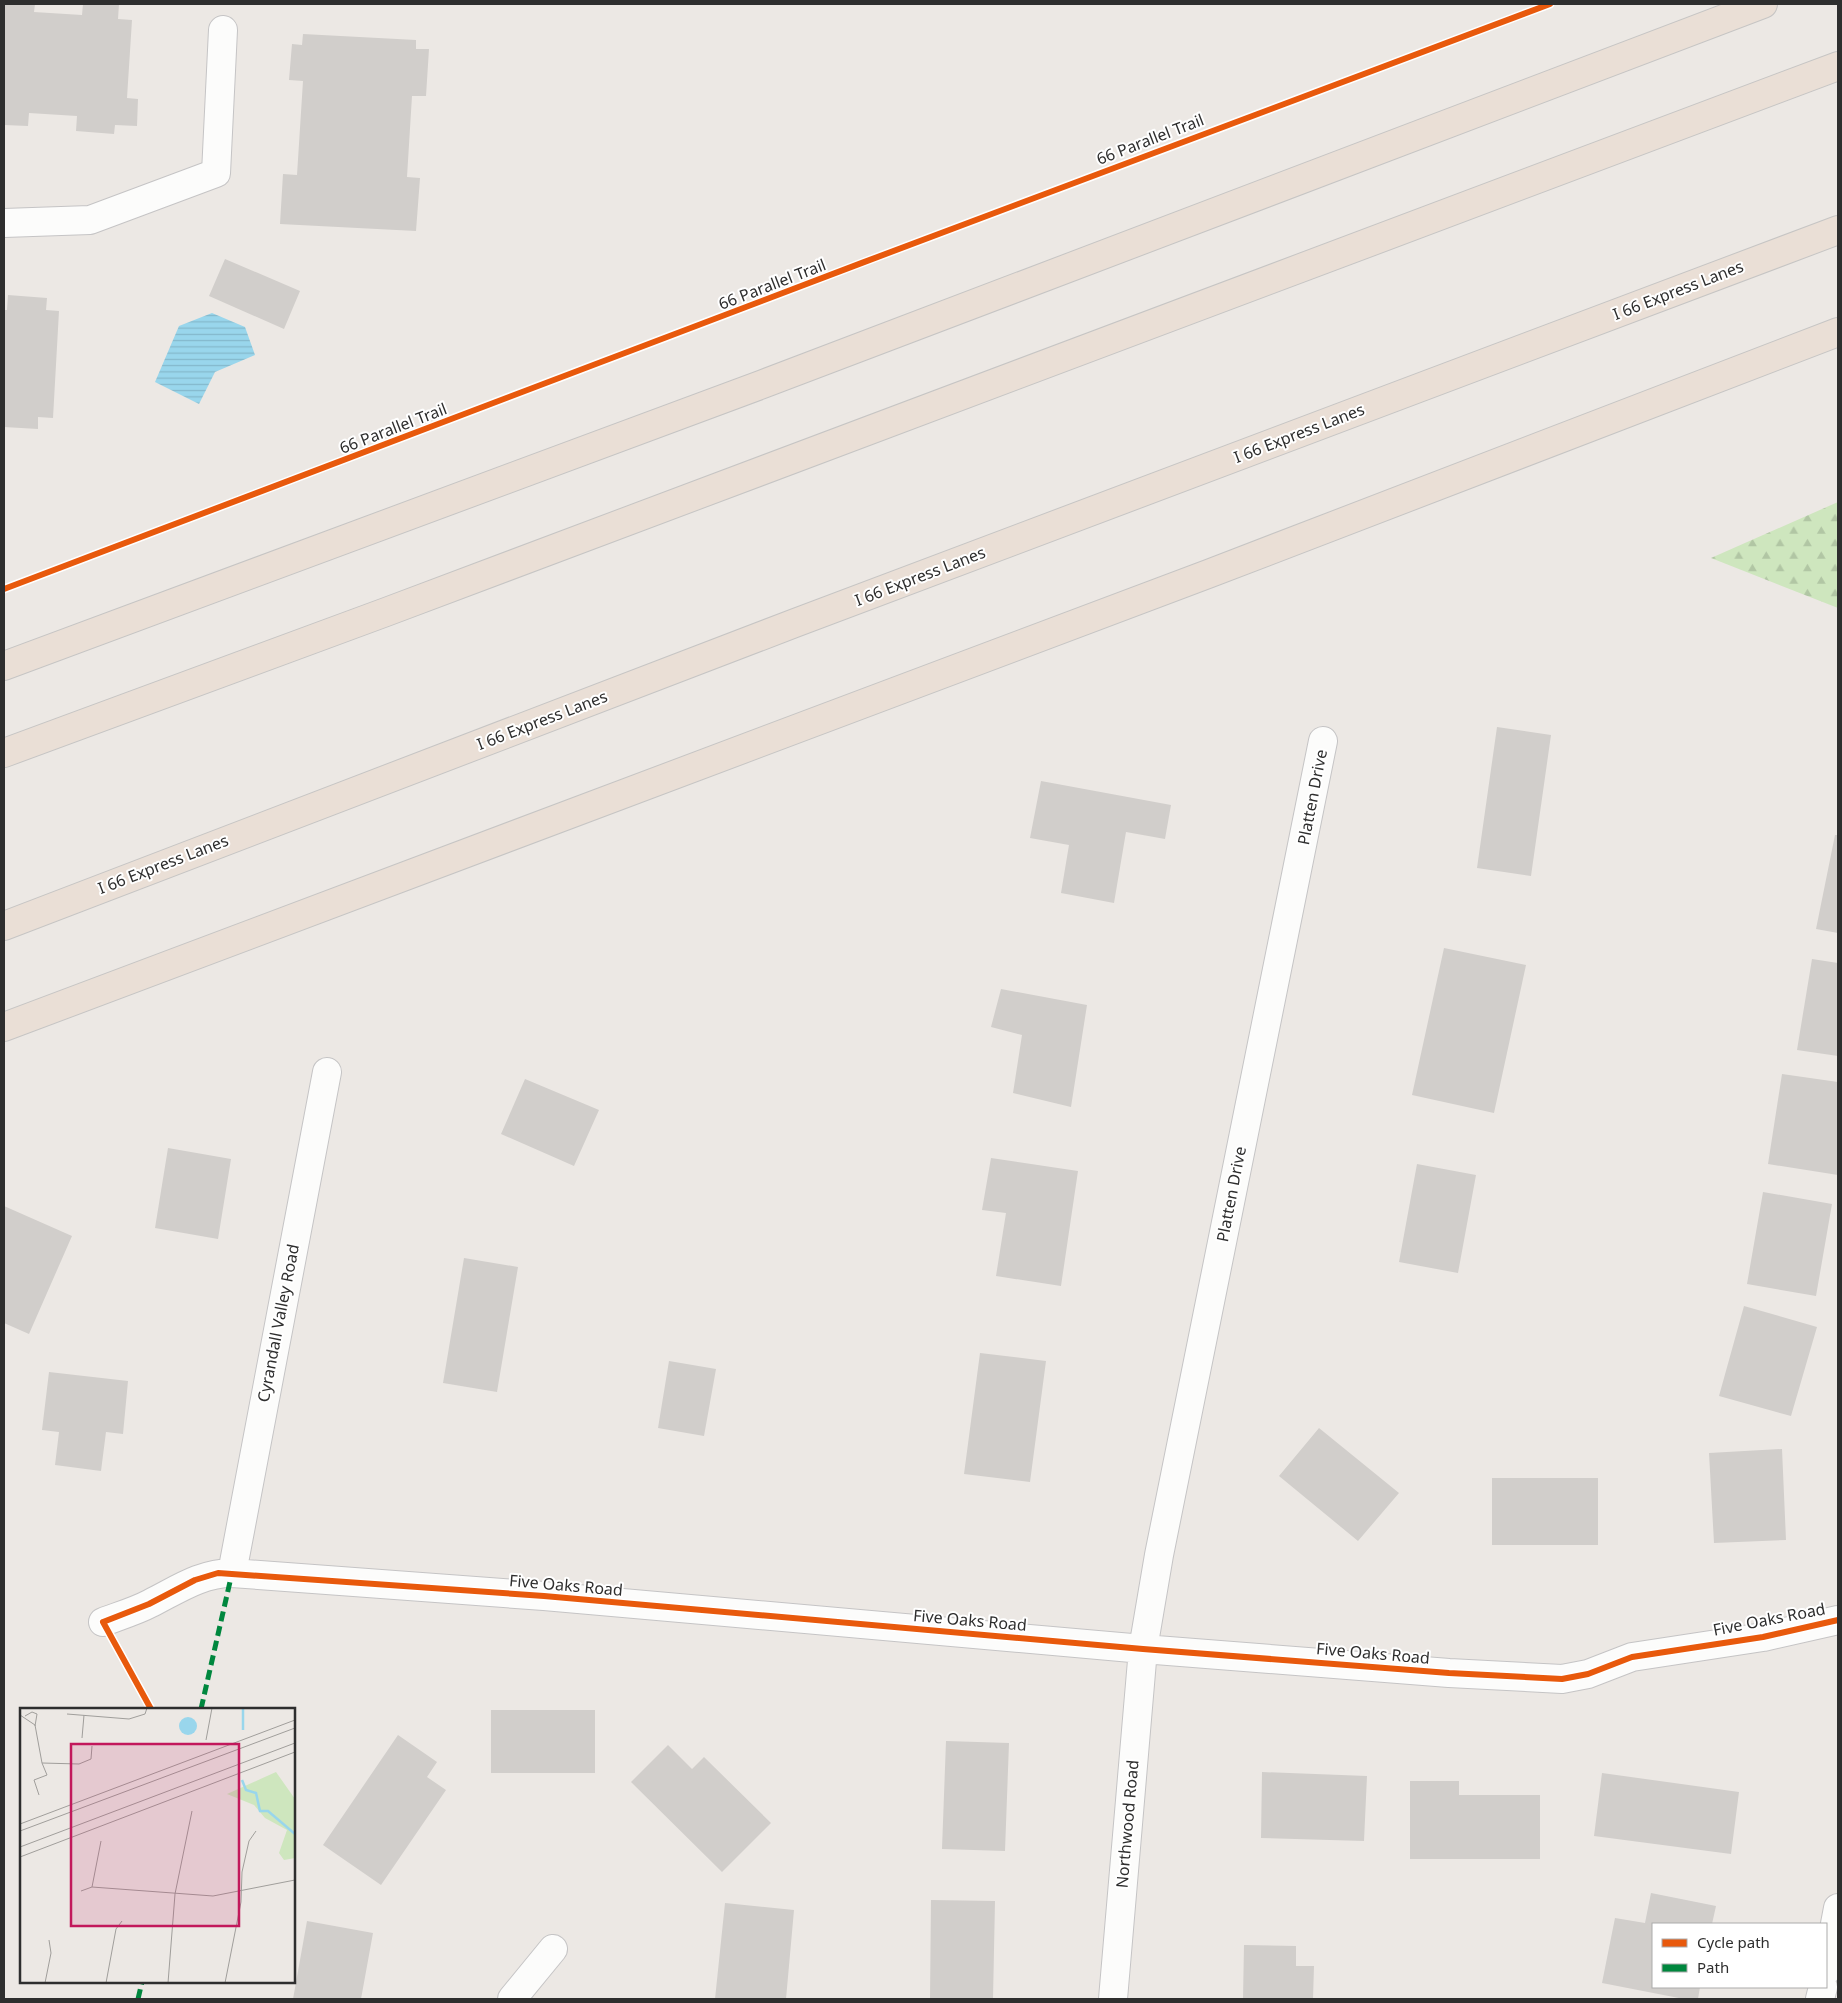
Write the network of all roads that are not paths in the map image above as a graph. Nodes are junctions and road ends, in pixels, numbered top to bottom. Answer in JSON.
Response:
{"nodes":[{"id":1,"x":1763,"y":4,"type":"edge"},
{"id":2,"x":223,"y":30,"type":"dead end"},
{"id":3,"x":1838,"y":66,"type":"edge"},
{"id":4,"x":4,"y":223,"type":"edge"},
{"id":5,"x":1838,"y":230,"type":"edge"},
{"id":6,"x":1838,"y":332,"type":"edge"},
{"id":7,"x":4,"y":666,"type":"edge"},
{"id":8,"x":1323,"y":741,"type":"dead end"},
{"id":9,"x":4,"y":754,"type":"edge"},
{"id":10,"x":4,"y":926,"type":"edge"},
{"id":11,"x":4,"y":1027,"type":"edge"},
{"id":12,"x":327,"y":1072,"type":"dead end"},
{"id":13,"x":232,"y":1573,"type":"junction"},
{"id":14,"x":1838,"y":1620,"type":"edge"},
{"id":15,"x":103,"y":1622,"type":"dead end"},
{"id":16,"x":1144,"y":1649,"type":"junction"},
{"id":17,"x":1838,"y":1908,"type":"edge"},
{"id":18,"x":553,"y":1949,"type":"dead end"},
{"id":19,"x":1827,"y":1966,"type":"edge"},
{"id":20,"x":512,"y":1999,"type":"edge"},
{"id":21,"x":1113,"y":1999,"type":"edge"}],
"edges":[{"from":1,"to":7,"type":"highway"},
{"from":2,"to":4,"type":"street"},
{"from":3,"to":9,"type":"highway"},
{"from":5,"to":10,"type":"highway","name":"I 66 Express Lanes"},
{"from":6,"to":11,"type":"highway"},
{"from":8,"to":16,"type":"street","name":"Platten Drive"},
{"from":12,"to":13,"type":"street","name":"Cyrandall Valley Road"},
{"from":13,"to":15,"type":"street","name":"Five Oaks Road"},
{"from":13,"to":16,"type":"street","name":"Five Oaks Road"},
{"from":14,"to":16,"type":"street","name":"Five Oaks Road"},
{"from":16,"to":21,"type":"street","name":"Northwood Road"},
{"from":17,"to":19,"type":"street"},
{"from":18,"to":20,"type":"street"}]}
